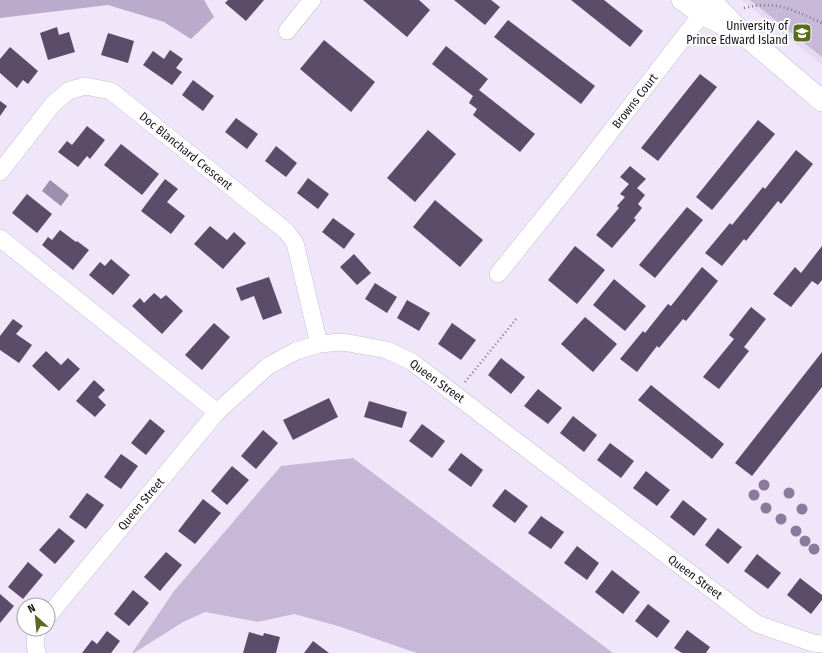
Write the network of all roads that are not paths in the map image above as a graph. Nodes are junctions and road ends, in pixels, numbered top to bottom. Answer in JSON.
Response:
{"nodes":[{"id":1,"x":312,"y":0,"type":"edge"},
{"id":2,"x":682,"y":0,"type":"edge"},
{"id":3,"x":712,"y":4,"type":"edge"},
{"id":4,"x":287,"y":30,"type":"dead end"},
{"id":5,"x":822,"y":101,"type":"edge"},
{"id":6,"x":0,"y":172,"type":"edge"},
{"id":7,"x":0,"y":238,"type":"edge"},
{"id":8,"x":498,"y":274,"type":"dead end"},
{"id":9,"x":319,"y":344,"type":"junction"},
{"id":10,"x":217,"y":412,"type":"junction"},
{"id":11,"x":56,"y":606,"type":"edge"},
{"id":12,"x":35,"y":637,"type":"edge"},
{"id":13,"x":822,"y":644,"type":"edge"},
{"id":14,"x":37,"y":653,"type":"edge"}],
"edges":[{"from":1,"to":4,"type":"street"},
{"from":2,"to":3,"type":"main road"},
{"from":3,"to":5,"type":"main road"},
{"from":3,"to":8,"type":"street","name":"Browns Court"},
{"from":6,"to":9,"type":"street","name":"Doc Blanchard Crescent"},
{"from":7,"to":10,"type":"street"},
{"from":9,"to":10,"type":"street","name":"Queen Street"},
{"from":9,"to":13,"type":"street","name":"Queen Street"},
{"from":10,"to":11,"type":"street","name":"Queen Street"},
{"from":12,"to":14,"type":"street"}]}
